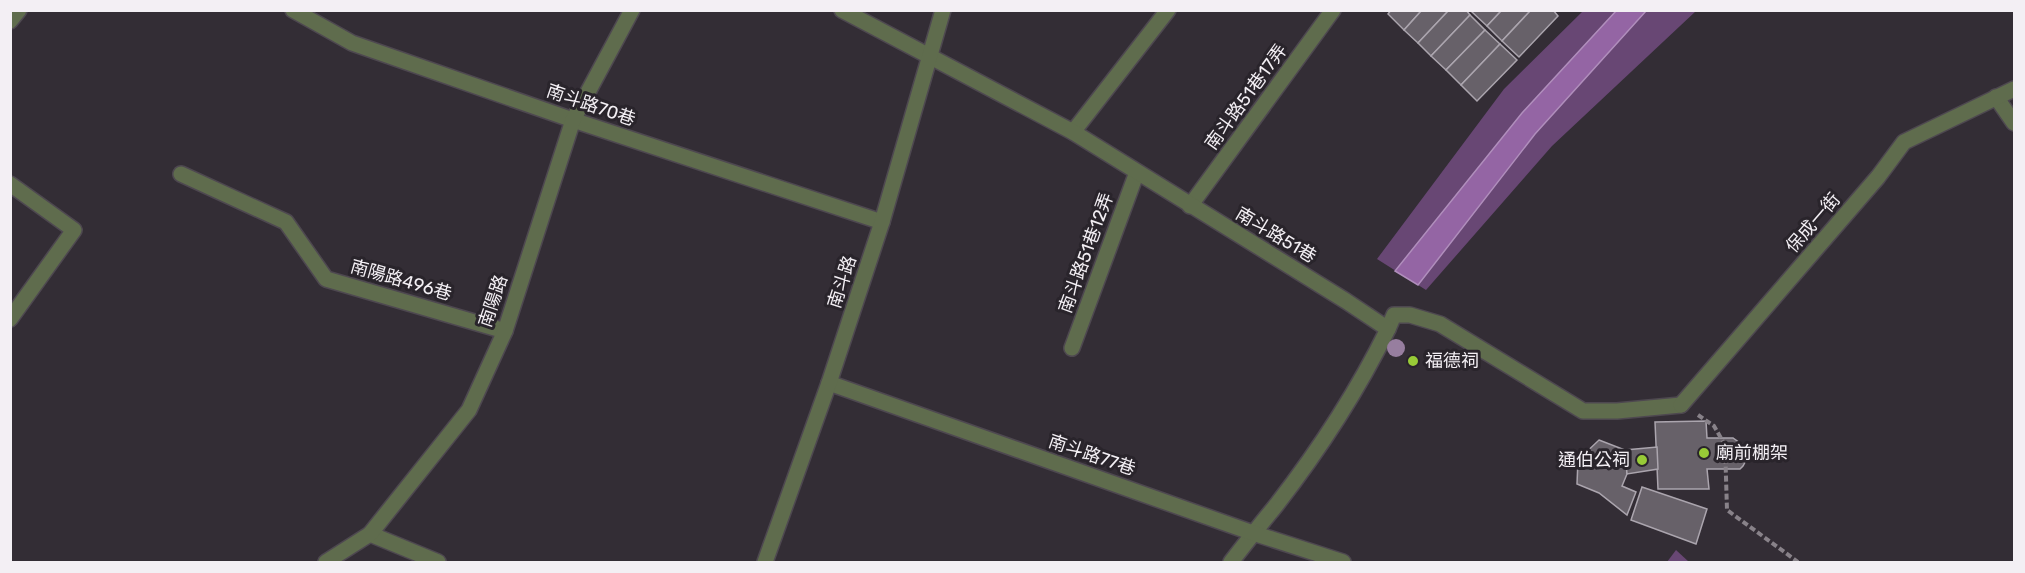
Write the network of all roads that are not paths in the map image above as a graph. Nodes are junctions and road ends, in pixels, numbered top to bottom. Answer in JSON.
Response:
{"nodes":[{"id":1,"x":19,"y":10,"type":"edge"},
{"id":2,"x":293,"y":10,"type":"edge"},
{"id":3,"x":632,"y":10,"type":"edge"},
{"id":4,"x":842,"y":10,"type":"edge"},
{"id":5,"x":943,"y":10,"type":"edge"},
{"id":6,"x":1168,"y":10,"type":"edge"},
{"id":7,"x":1333,"y":10,"type":"edge"},
{"id":8,"x":10,"y":21,"type":"edge"},
{"id":9,"x":930,"y":56,"type":"junction"},
{"id":10,"x":2014,"y":89,"type":"edge"},
{"id":11,"x":1996,"y":97,"type":"junction"},
{"id":12,"x":573,"y":120,"type":"junction"},
{"id":13,"x":2014,"y":123,"type":"edge"},
{"id":14,"x":1073,"y":132,"type":"junction"},
{"id":15,"x":1137,"y":172,"type":"junction"},
{"id":16,"x":181,"y":174,"type":"dead end"},
{"id":17,"x":10,"y":184,"type":"edge"},
{"id":18,"x":1190,"y":206,"type":"junction"},
{"id":19,"x":882,"y":222,"type":"junction"},
{"id":20,"x":10,"y":319,"type":"edge"},
{"id":21,"x":1388,"y":329,"type":"junction"},
{"id":22,"x":505,"y":331,"type":"junction"},
{"id":23,"x":1072,"y":348,"type":"dead end"},
{"id":24,"x":829,"y":383,"type":"junction"},
{"id":25,"x":1252,"y":533,"type":"junction"},
{"id":26,"x":370,"y":534,"type":"junction"},
{"id":27,"x":326,"y":562,"type":"edge"},
{"id":28,"x":438,"y":562,"type":"edge"},
{"id":29,"x":765,"y":562,"type":"edge"},
{"id":30,"x":1231,"y":562,"type":"edge"},
{"id":31,"x":1343,"y":562,"type":"edge"}],
"edges":[{"from":1,"to":8,"type":"street"},
{"from":2,"to":12,"type":"street","name":"南斗路70巷"},
{"from":3,"to":12,"type":"street","name":"南陽路"},
{"from":4,"to":9,"type":"street","name":"南斗路51巷"},
{"from":5,"to":9,"type":"street","name":"南斗路"},
{"from":6,"to":14,"type":"street"},
{"from":7,"to":18,"type":"street","name":"南斗路51巷17弄"},
{"from":9,"to":14,"type":"street","name":"南斗路51巷"},
{"from":9,"to":19,"type":"street","name":"南斗路"},
{"from":10,"to":11,"type":"street","name":"保成一街"},
{"from":11,"to":13,"type":"street"},
{"from":11,"to":21,"type":"street","name":"保成一街"},
{"from":12,"to":19,"type":"street","name":"南斗路70巷"},
{"from":12,"to":22,"type":"street","name":"南陽路"},
{"from":14,"to":15,"type":"street","name":"南斗路51巷"},
{"from":15,"to":18,"type":"street","name":"南斗路51巷"},
{"from":15,"to":23,"type":"street","name":"南斗路51巷12弄"},
{"from":16,"to":22,"type":"street","name":"南陽路496巷"},
{"from":17,"to":20,"type":"street"},
{"from":18,"to":21,"type":"street","name":"南斗路51巷"},
{"from":19,"to":24,"type":"street","name":"南斗路"},
{"from":21,"to":25,"type":"street"},
{"from":22,"to":26,"type":"street","name":"南陽路"},
{"from":24,"to":25,"type":"street","name":"南斗路77巷"},
{"from":24,"to":29,"type":"street","name":"南斗路"},
{"from":25,"to":30,"type":"street"},
{"from":25,"to":31,"type":"street","name":"南斗路77巷"},
{"from":26,"to":27,"type":"street","name":"南陽路"},
{"from":26,"to":28,"type":"street"}]}
